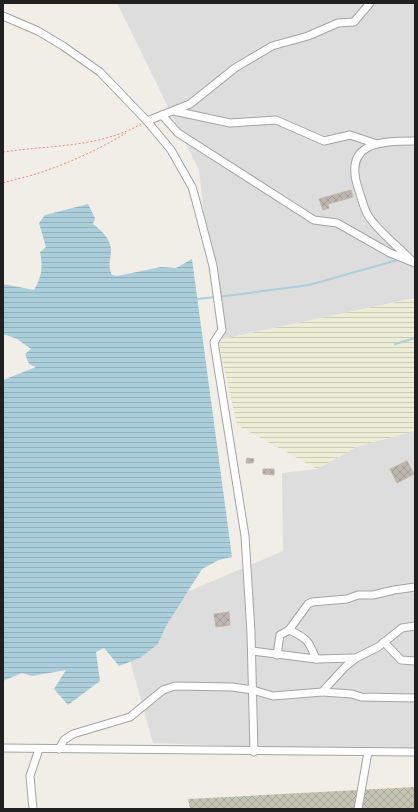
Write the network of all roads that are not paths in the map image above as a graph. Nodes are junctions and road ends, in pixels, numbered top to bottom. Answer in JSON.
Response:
{"nodes":[{"id":1,"x":370,"y":3,"type":"edge"},
{"id":2,"x":3,"y":16,"type":"edge"},
{"id":3,"x":174,"y":111,"type":"junction"},
{"id":4,"x":162,"y":115,"type":"junction"},
{"id":5,"x":147,"y":121,"type":"junction"},
{"id":6,"x":415,"y":142,"type":"edge"},
{"id":7,"x":377,"y":144,"type":"junction"},
{"id":8,"x":414,"y":263,"type":"edge"},
{"id":9,"x":415,"y":587,"type":"edge"},
{"id":10,"x":415,"y":626,"type":"edge"},
{"id":11,"x":289,"y":630,"type":"junction"},
{"id":12,"x":384,"y":642,"type":"junction"},
{"id":13,"x":252,"y":651,"type":"junction"},
{"id":14,"x":277,"y":655,"type":"junction"},
{"id":15,"x":356,"y":658,"type":"junction"},
{"id":16,"x":316,"y":659,"type":"junction"},
{"id":17,"x":415,"y":661,"type":"edge"},
{"id":18,"x":253,"y":690,"type":"junction"},
{"id":19,"x":322,"y":692,"type":"junction"},
{"id":20,"x":415,"y":698,"type":"edge"},
{"id":21,"x":3,"y":748,"type":"edge"},
{"id":22,"x":39,"y":749,"type":"junction"},
{"id":23,"x":59,"y":749,"type":"junction"},
{"id":24,"x":254,"y":752,"type":"junction"},
{"id":25,"x":368,"y":752,"type":"junction"},
{"id":26,"x":415,"y":752,"type":"edge"},
{"id":27,"x":33,"y":809,"type":"edge"},
{"id":28,"x":358,"y":809,"type":"edge"}],
"edges":[{"from":1,"to":3,"type":"street"},
{"from":2,"to":5,"type":"street"},
{"from":3,"to":4,"type":"street"},
{"from":3,"to":7,"type":"street"},
{"from":4,"to":5,"type":"street"},
{"from":4,"to":8,"type":"street"},
{"from":5,"to":13,"type":"street"},
{"from":6,"to":7,"type":"street"},
{"from":7,"to":8,"type":"street"},
{"from":9,"to":11,"type":"street"},
{"from":10,"to":12,"type":"street"},
{"from":11,"to":14,"type":"street"},
{"from":11,"to":16,"type":"street"},
{"from":12,"to":15,"type":"street"},
{"from":12,"to":17,"type":"street"},
{"from":13,"to":14,"type":"street"},
{"from":13,"to":18,"type":"street"},
{"from":14,"to":16,"type":"street"},
{"from":15,"to":16,"type":"street"},
{"from":15,"to":19,"type":"street"},
{"from":18,"to":19,"type":"street"},
{"from":18,"to":23,"type":"street"},
{"from":18,"to":24,"type":"street"},
{"from":19,"to":20,"type":"street"},
{"from":21,"to":22,"type":"street"},
{"from":22,"to":23,"type":"street"},
{"from":22,"to":27,"type":"street"},
{"from":23,"to":24,"type":"street"},
{"from":24,"to":25,"type":"street"},
{"from":25,"to":26,"type":"street"},
{"from":25,"to":28,"type":"street"}]}
